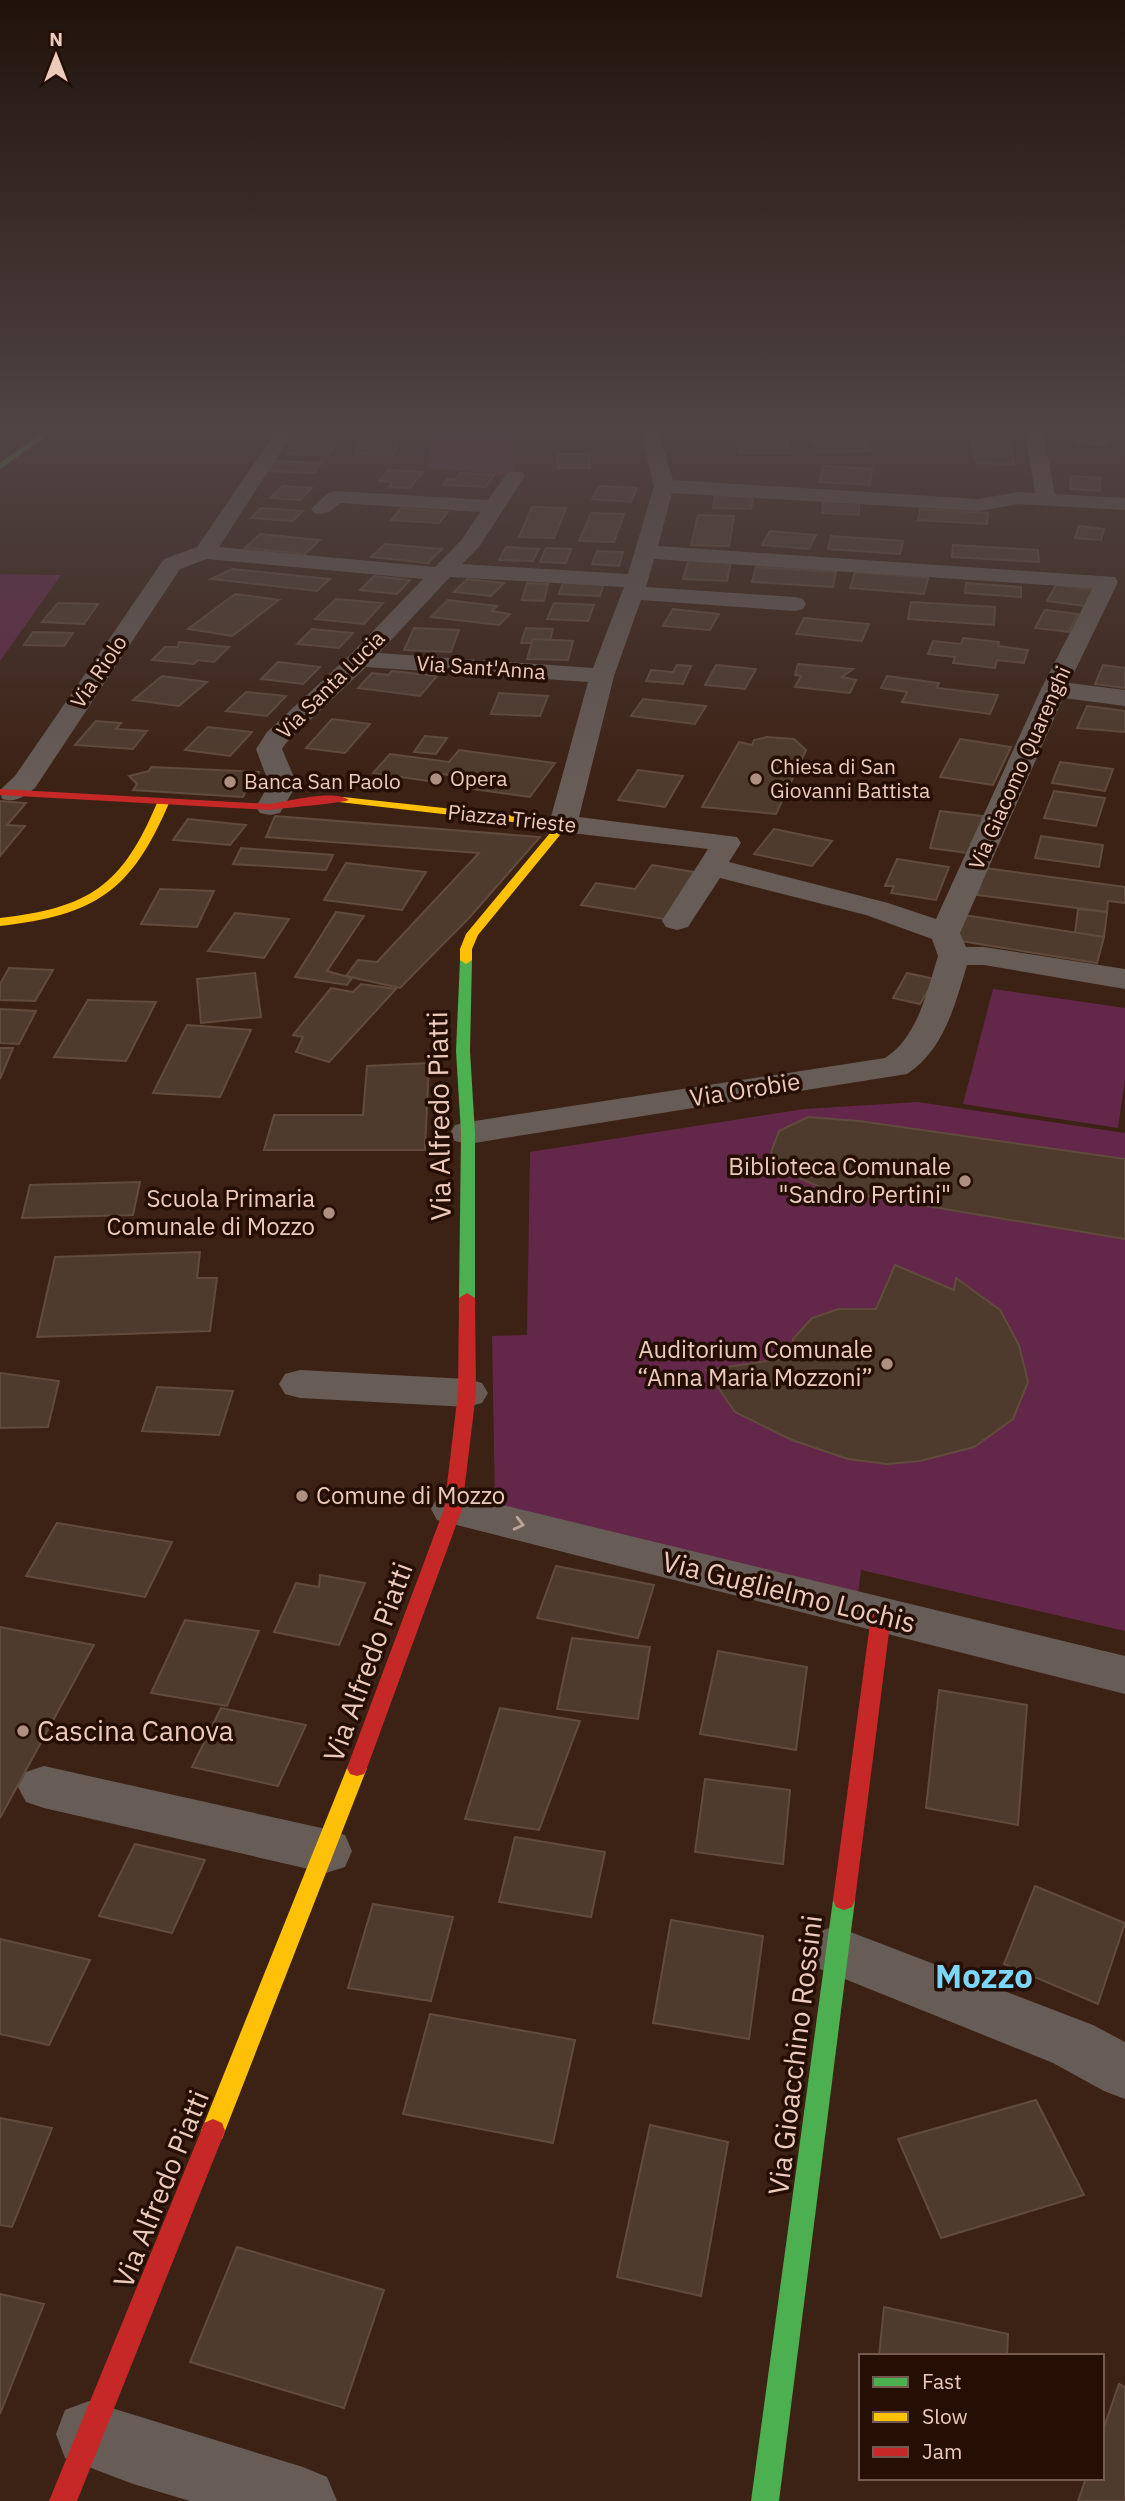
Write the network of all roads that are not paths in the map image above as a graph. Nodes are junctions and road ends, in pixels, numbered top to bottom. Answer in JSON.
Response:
{"nodes":[{"id":1,"x":464,"y":550,"type":"edge"},
{"id":2,"x":205,"y":552,"type":"joint"},
{"id":3,"x":646,"y":552,"type":"joint"},
{"id":4,"x":442,"y":572,"type":"junction"},
{"id":5,"x":635,"y":587,"type":"junction"},
{"id":6,"x":795,"y":604,"type":"dead end"},
{"id":7,"x":360,"y":659,"type":"junction"},
{"id":8,"x":602,"y":676,"type":"junction"},
{"id":9,"x":1055,"y":689,"type":"junction"},
{"id":10,"x":1125,"y":698,"type":"edge"},
{"id":11,"x":6,"y":792,"type":"edge"},
{"id":12,"x":163,"y":803,"type":"junction"},
{"id":13,"x":270,"y":807,"type":"junction"},
{"id":14,"x":563,"y":824,"type":"junction"},
{"id":15,"x":713,"y":867,"type":"junction"},
{"id":16,"x":677,"y":921,"type":"dead end"},
{"id":17,"x":0,"y":922,"type":"edge"},
{"id":18,"x":950,"y":944,"type":"junction"},
{"id":19,"x":1125,"y":979,"type":"edge"},
{"id":20,"x":468,"y":1133,"type":"junction"},
{"id":21,"x":300,"y":1384,"type":"dead end"},
{"id":22,"x":467,"y":1393,"type":"junction"},
{"id":23,"x":453,"y":1509,"type":"junction"},
{"id":24,"x":881,"y":1616,"type":"junction"},
{"id":25,"x":1125,"y":1675,"type":"edge"},
{"id":26,"x":44,"y":1787,"type":"dead end"},
{"id":27,"x":326,"y":1851,"type":"junction"},
{"id":28,"x":835,"y":1950,"type":"junction"},
{"id":29,"x":1125,"y":2072,"type":"edge"},
{"id":30,"x":89,"y":2434,"type":"junction"},
{"id":31,"x":63,"y":2501,"type":"edge"},
{"id":32,"x":303,"y":2501,"type":"edge"},
{"id":33,"x":765,"y":2501,"type":"edge"}],
"edges":[{"from":1,"to":4,"type":"street","name":"Via Santa Lucia"},
{"from":2,"to":4,"type":"street","name":"Via Riolo"},
{"from":2,"to":11,"type":"street","name":"Via Riolo"},
{"from":3,"to":5,"type":"street"},
{"from":3,"to":9,"type":"street","name":"Via Giacomo Quarenghi"},
{"from":4,"to":5,"type":"street","name":"Via Riolo"},
{"from":4,"to":7,"type":"street","name":"Via Santa Lucia"},
{"from":5,"to":6,"type":"street","name":"Via Riolo"},
{"from":5,"to":8,"type":"street"},
{"from":7,"to":8,"type":"street","name":"Via Sant'Anna"},
{"from":7,"to":13,"type":"street","name":"Via Santa Lucia"},
{"from":8,"to":14,"type":"street"},
{"from":9,"to":10,"type":"street"},
{"from":9,"to":18,"type":"street","name":"Via Giacomo Quarenghi"},
{"from":11,"to":12,"type":"main road","name":"Piazza Trieste"},
{"from":12,"to":13,"type":"main road","name":"Piazza Trieste"},
{"from":12,"to":17,"type":"main road"},
{"from":13,"to":14,"type":"main road","name":"Piazza Trieste"},
{"from":14,"to":15,"type":"street","name":"Piazza Trieste"},
{"from":14,"to":20,"type":"main road","name":"Via Alfredo Piatti"},
{"from":15,"to":16,"type":"street","name":"Piazza Trieste"},
{"from":15,"to":18,"type":"street"},
{"from":18,"to":19,"type":"street"},
{"from":18,"to":20,"type":"street","name":"Via Orobie"},
{"from":20,"to":22,"type":"main road","name":"Via Alfredo Piatti"},
{"from":21,"to":22,"type":"street"},
{"from":22,"to":23,"type":"main road","name":"Via Alfredo Piatti"},
{"from":23,"to":24,"type":"street","name":"Via Guglielmo Lochis","one_way":true},
{"from":23,"to":27,"type":"main road","name":"Via Alfredo Piatti"},
{"from":24,"to":25,"type":"street","name":"Via Guglielmo Lochis"},
{"from":24,"to":28,"type":"main road","name":"Via Gioacchino Rossini"},
{"from":26,"to":27,"type":"street"},
{"from":27,"to":30,"type":"main road","name":"Via Alfredo Piatti"},
{"from":28,"to":29,"type":"street"},
{"from":28,"to":33,"type":"main road","name":"Via Gioacchino Rossini"},
{"from":30,"to":31,"type":"main road","name":"Via Alfredo Piatti"},
{"from":30,"to":32,"type":"street"}]}
